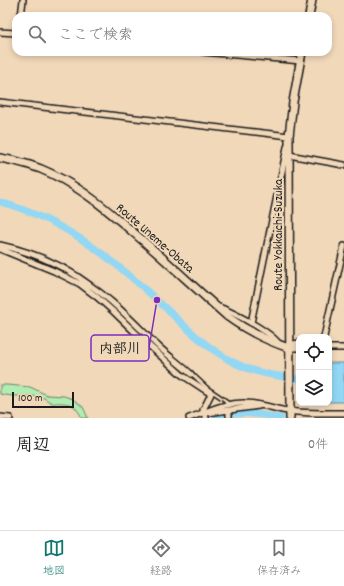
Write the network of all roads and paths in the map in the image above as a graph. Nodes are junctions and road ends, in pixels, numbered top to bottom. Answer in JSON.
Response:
{"nodes":[{"id":1,"x":23,"y":0,"type":"edge"},
{"id":2,"x":312,"y":0,"type":"edge"},
{"id":3,"x":22,"y":12,"type":"edge"},
{"id":4,"x":310,"y":12,"type":"edge"},
{"id":5,"x":0,"y":32,"type":"edge"},
{"id":6,"x":12,"y":33,"type":"edge"},
{"id":7,"x":247,"y":56,"type":"edge"},
{"id":8,"x":302,"y":56,"type":"edge"},
{"id":9,"x":301,"y":61,"type":"junction"},
{"id":10,"x":0,"y":102,"type":"edge"},
{"id":11,"x":290,"y":136,"type":"junction"},
{"id":12,"x":289,"y":155,"type":"junction"},
{"id":13,"x":0,"y":158,"type":"edge"},
{"id":14,"x":344,"y":165,"type":"edge"},
{"id":15,"x":0,"y":245,"type":"edge"},
{"id":16,"x":344,"y":246,"type":"edge"},
{"id":17,"x":0,"y":249,"type":"edge"},
{"id":18,"x":214,"y":305,"type":"junction"},
{"id":19,"x":251,"y":323,"type":"junction"},
{"id":20,"x":325,"y":334,"type":"edge"},
{"id":21,"x":280,"y":344,"type":"junction"},
{"id":22,"x":296,"y":344,"type":"edge"},
{"id":23,"x":289,"y":348,"type":"junction"},
{"id":24,"x":296,"y":348,"type":"edge"},
{"id":25,"x":332,"y":348,"type":"edge"},
{"id":26,"x":344,"y":348,"type":"edge"},
{"id":27,"x":192,"y":374,"type":"joint"},
{"id":28,"x":211,"y":393,"type":"junction"},
{"id":29,"x":229,"y":404,"type":"junction"},
{"id":30,"x":261,"y":404,"type":"junction"},
{"id":31,"x":290,"y":412,"type":"edge"},
{"id":32,"x":344,"y":413,"type":"edge"},
{"id":33,"x":229,"y":414,"type":"edge"},
{"id":34,"x":205,"y":415,"type":"edge"},
{"id":35,"x":0,"y":417,"type":"edge"},
{"id":36,"x":10,"y":418,"type":"edge"},
{"id":37,"x":189,"y":418,"type":"edge"}],
"edges":[{"from":1,"to":3,"type":"street"},
{"from":2,"to":4,"type":"main road"},
{"from":5,"to":6,"type":"street"},
{"from":7,"to":9,"type":"street"},
{"from":8,"to":9,"type":"main road","name":"Route Yokkaichi-Suzuka"},
{"from":9,"to":11,"type":"main road","name":"Route Yokkaichi-Suzuka"},
{"from":10,"to":11,"type":"street"},
{"from":11,"to":12,"type":"main road","name":"Route Yokkaichi-Suzuka"},
{"from":11,"to":19,"type":"street"},
{"from":12,"to":14,"type":"street"},
{"from":12,"to":23,"type":"main road","name":"Route Yokkaichi-Suzuka"},
{"from":13,"to":18,"type":"main road","name":"Route Uneme-Obata"},
{"from":15,"to":27,"type":"street"},
{"from":16,"to":20,"type":"street"},
{"from":17,"to":28,"type":"street"},
{"from":18,"to":19,"type":"street"},
{"from":18,"to":21,"type":"main road","name":"Route Uneme-Obata"},
{"from":19,"to":21,"type":"street"},
{"from":21,"to":23,"type":"main road","name":"Route Uneme-Obata"},
{"from":22,"to":23,"type":"street"},
{"from":23,"to":24,"type":"street"},
{"from":23,"to":31,"type":"main road","name":"Route Yokkaichi-Suzuka"},
{"from":25,"to":26,"type":"street"},
{"from":27,"to":28,"type":"lane"},
{"from":28,"to":29,"type":"lane"},
{"from":28,"to":34,"type":"street"},
{"from":29,"to":30,"type":"street"},
{"from":29,"to":34,"type":"street"},
{"from":30,"to":31,"type":"street"},
{"from":30,"to":33,"type":"street"},
{"from":31,"to":32,"type":"street"},
{"from":33,"to":34,"type":"street"},
{"from":34,"to":37,"type":"street"},
{"from":35,"to":36,"type":"street"}]}
